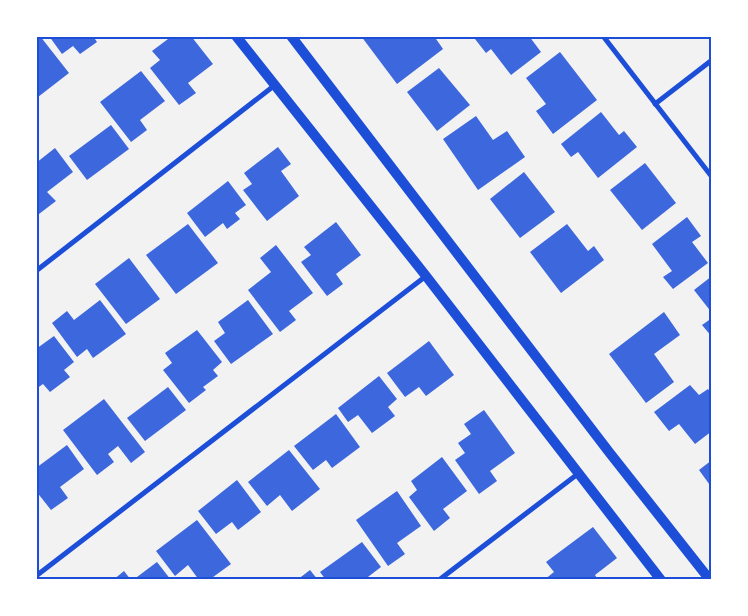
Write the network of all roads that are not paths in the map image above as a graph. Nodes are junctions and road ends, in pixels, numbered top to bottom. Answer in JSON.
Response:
{"nodes":[{"id":1,"x":236,"y":36,"type":"edge"},
{"id":2,"x":291,"y":36,"type":"edge"},
{"id":3,"x":603,"y":36,"type":"edge"},
{"id":4,"x":712,"y":60,"type":"edge"},
{"id":5,"x":275,"y":84,"type":"junction"},
{"id":6,"x":655,"y":104,"type":"junction"},
{"id":7,"x":712,"y":177,"type":"edge"},
{"id":8,"x":36,"y":271,"type":"edge"},
{"id":9,"x":426,"y":276,"type":"junction"},
{"id":10,"x":579,"y":473,"type":"junction"},
{"id":11,"x":36,"y":576,"type":"edge"},
{"id":12,"x":439,"y":580,"type":"edge"},
{"id":13,"x":661,"y":580,"type":"edge"},
{"id":14,"x":710,"y":580,"type":"edge"}],
"edges":[{"from":1,"to":5,"type":"main road"},
{"from":2,"to":14,"type":"main road"},
{"from":3,"to":6,"type":"street"},
{"from":4,"to":6,"type":"street"},
{"from":5,"to":8,"type":"street"},
{"from":5,"to":9,"type":"main road"},
{"from":6,"to":7,"type":"street"},
{"from":9,"to":10,"type":"main road"},
{"from":9,"to":11,"type":"street"},
{"from":10,"to":12,"type":"street"},
{"from":10,"to":13,"type":"main road"}]}
